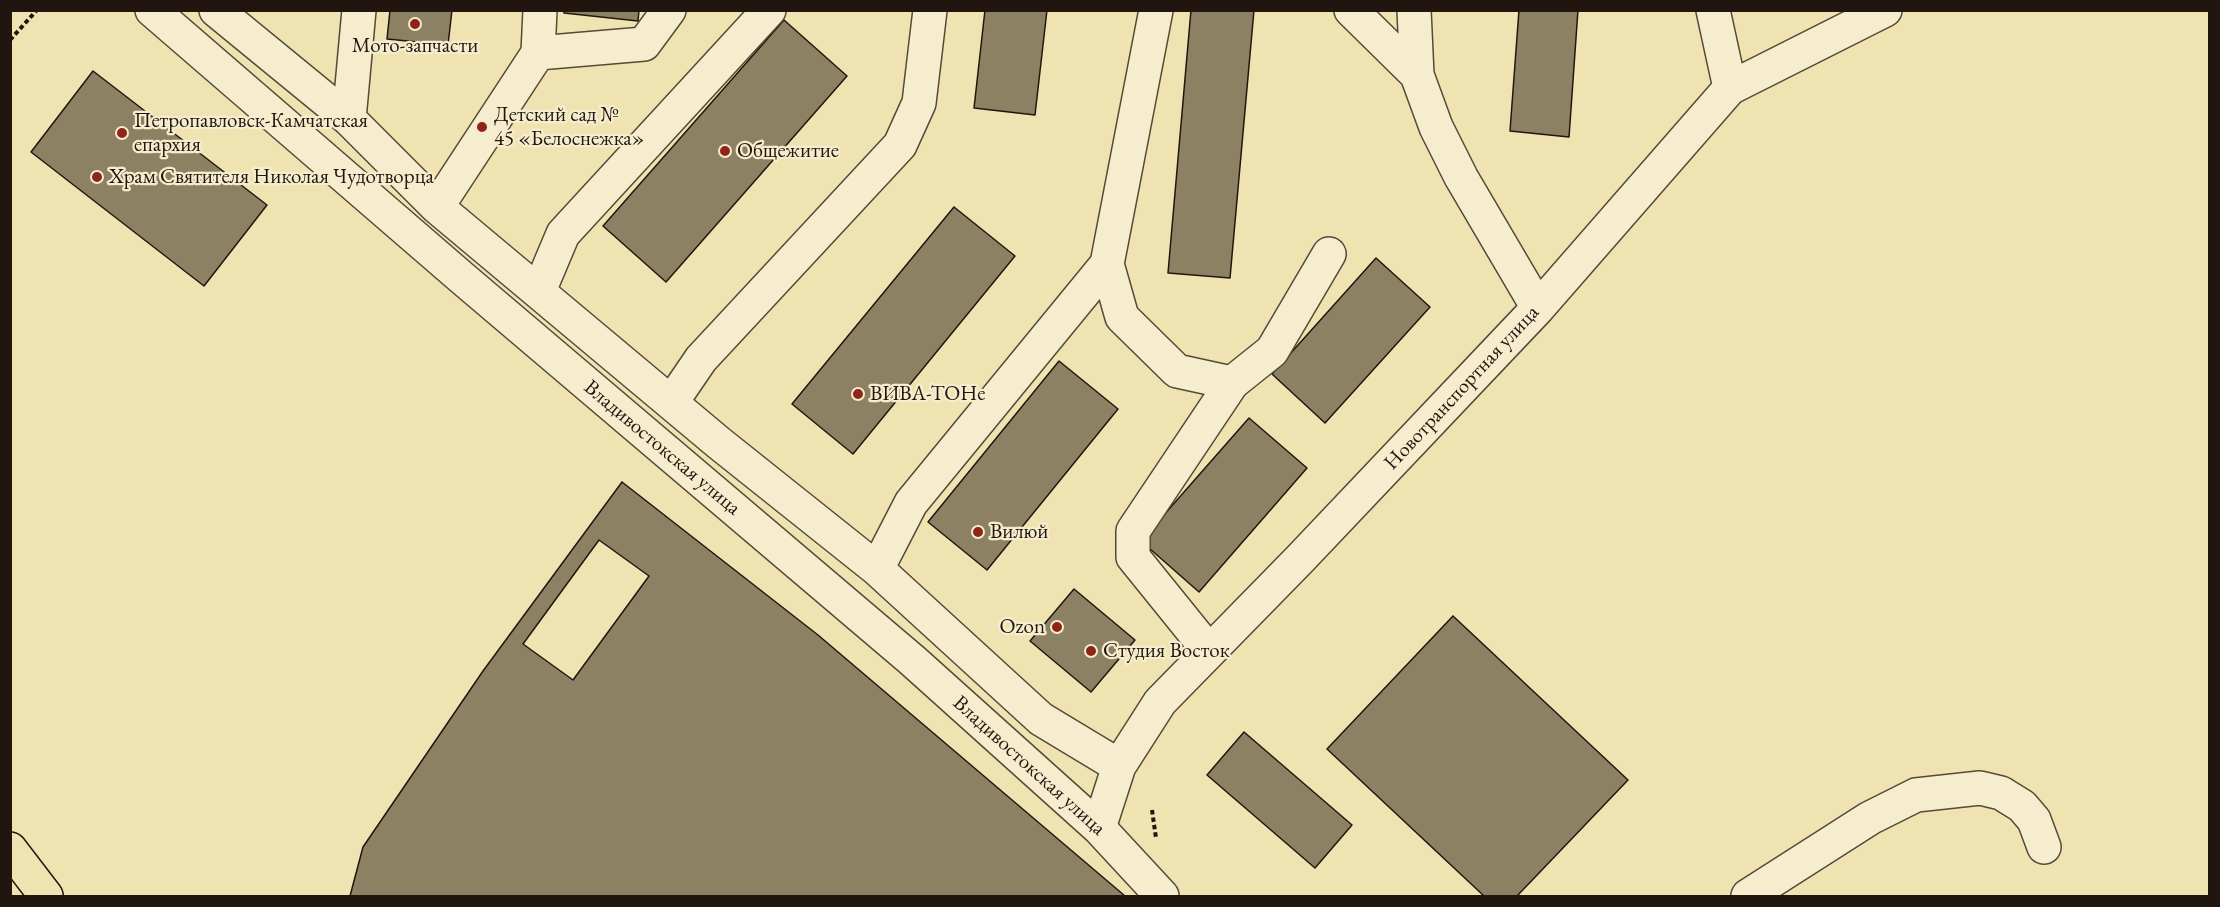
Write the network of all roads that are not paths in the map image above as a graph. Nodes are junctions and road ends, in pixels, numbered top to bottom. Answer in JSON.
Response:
{"nodes":[{"id":1,"x":152,"y":10,"type":"edge"},
{"id":2,"x":216,"y":10,"type":"edge"},
{"id":3,"x":359,"y":10,"type":"edge"},
{"id":4,"x":540,"y":10,"type":"edge"},
{"id":5,"x":669,"y":10,"type":"edge"},
{"id":6,"x":769,"y":10,"type":"edge"},
{"id":7,"x":930,"y":10,"type":"edge"},
{"id":8,"x":1156,"y":10,"type":"edge"},
{"id":9,"x":1351,"y":10,"type":"edge"},
{"id":10,"x":1414,"y":10,"type":"edge"},
{"id":11,"x":1713,"y":10,"type":"edge"},
{"id":12,"x":1883,"y":11,"type":"edge"},
{"id":13,"x":538,"y":53,"type":"junction"},
{"id":14,"x":1417,"y":75,"type":"junction"},
{"id":15,"x":1730,"y":88,"type":"junction"},
{"id":16,"x":349,"y":118,"type":"junction"},
{"id":17,"x":437,"y":207,"type":"junction"},
{"id":18,"x":1329,"y":254,"type":"dead end"},
{"id":19,"x":1107,"y":264,"type":"junction"},
{"id":20,"x":539,"y":291,"type":"junction"},
{"id":21,"x":1538,"y":308,"type":"junction"},
{"id":22,"x":1232,"y":383,"type":"junction"},
{"id":23,"x":671,"y":403,"type":"junction"},
{"id":24,"x":877,"y":569,"type":"junction"},
{"id":25,"x":1209,"y":651,"type":"junction"},
{"id":26,"x":1119,"y":766,"type":"junction"},
{"id":27,"x":1100,"y":828,"type":"junction"},
{"id":28,"x":2044,"y":847,"type":"dead end"},
{"id":29,"x":10,"y":849,"type":"edge"},
{"id":30,"x":46,"y":897,"type":"edge"},
{"id":31,"x":1162,"y":897,"type":"edge"},
{"id":32,"x":1749,"y":897,"type":"edge"}],
"edges":[{"from":1,"to":27,"type":"street","name":"Владивостокская улица"},
{"from":2,"to":16,"type":"street"},
{"from":3,"to":16,"type":"street"},
{"from":4,"to":13,"type":"street"},
{"from":5,"to":13,"type":"street"},
{"from":6,"to":20,"type":"street"},
{"from":7,"to":23,"type":"street"},
{"from":8,"to":19,"type":"street"},
{"from":9,"to":14,"type":"street"},
{"from":10,"to":14,"type":"street"},
{"from":11,"to":15,"type":"street"},
{"from":12,"to":15,"type":"street","name":"Новотранспортная улица"},
{"from":13,"to":17,"type":"street"},
{"from":14,"to":21,"type":"street"},
{"from":15,"to":21,"type":"street","name":"Новотранспортная улица"},
{"from":16,"to":17,"type":"street"},
{"from":17,"to":20,"type":"street"},
{"from":18,"to":22,"type":"street"},
{"from":19,"to":22,"type":"street"},
{"from":19,"to":24,"type":"street"},
{"from":20,"to":23,"type":"street"},
{"from":21,"to":25,"type":"street","name":"Новотранспортная улица"},
{"from":22,"to":25,"type":"street"},
{"from":23,"to":24,"type":"street"},
{"from":24,"to":26,"type":"street"},
{"from":25,"to":26,"type":"street","name":"Новотранспортная улица"},
{"from":26,"to":27,"type":"street","name":"Новотранспортная улица"},
{"from":27,"to":31,"type":"street","name":"Владивостокская улица"},
{"from":28,"to":32,"type":"street"},
{"from":29,"to":30,"type":"main road"}]}
